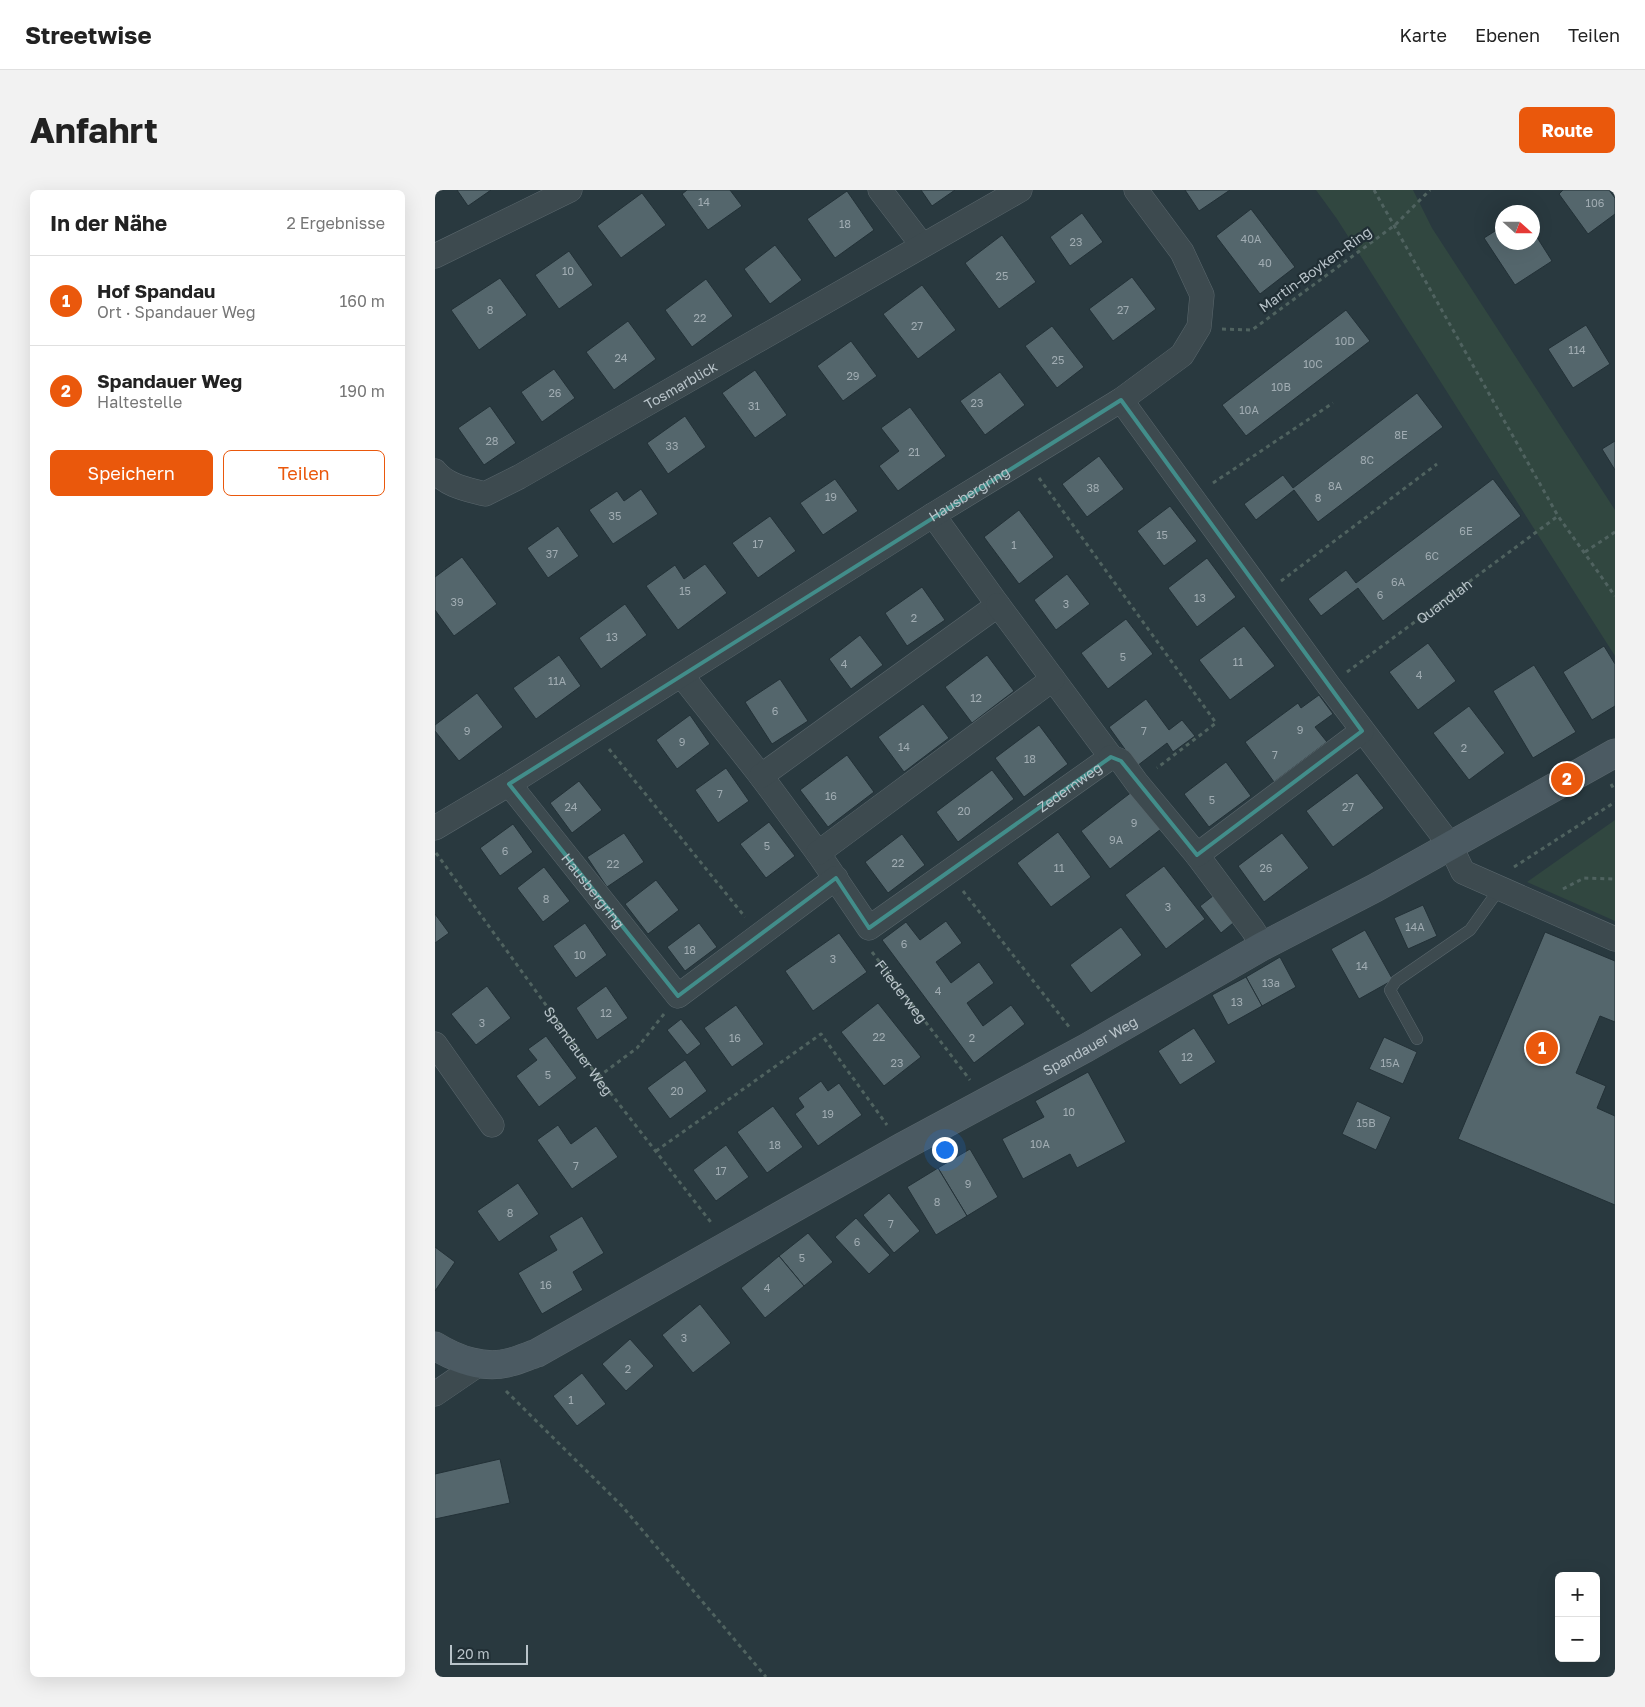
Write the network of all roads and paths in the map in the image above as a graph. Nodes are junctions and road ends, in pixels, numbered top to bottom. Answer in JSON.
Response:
{"nodes":[{"id":1,"x":570,"y":190,"type":"edge"},
{"id":2,"x":880,"y":190,"type":"edge"},
{"id":3,"x":1020,"y":190,"type":"edge"},
{"id":4,"x":1135,"y":190,"type":"edge"},
{"id":5,"x":1374,"y":190,"type":"edge"},
{"id":6,"x":1430,"y":190,"type":"edge"},
{"id":7,"x":1395,"y":224,"type":"junction"},
{"id":8,"x":922,"y":245,"type":"junction"},
{"id":9,"x":435,"y":256,"type":"edge"},
{"id":10,"x":1199,"y":327,"type":"junction"},
{"id":11,"x":1121,"y":400,"type":"junction"},
{"id":12,"x":1333,"y":403,"type":"dead end"},
{"id":13,"x":1024,"y":458,"type":"junction"},
{"id":14,"x":1437,"y":464,"type":"dead end"},
{"id":15,"x":435,"y":471,"type":"edge"},
{"id":16,"x":1193,"y":497,"type":"junction"},
{"id":17,"x":933,"y":516,"type":"junction"},
{"id":18,"x":1558,"y":516,"type":"junction"},
{"id":19,"x":1615,"y":532,"type":"edge"},
{"id":20,"x":1585,"y":552,"type":"junction"},
{"id":21,"x":1263,"y":595,"type":"junction"},
{"id":22,"x":1615,"y":596,"type":"edge"},
{"id":23,"x":998,"y":605,"type":"junction"},
{"id":24,"x":682,"y":676,"type":"junction"},
{"id":25,"x":1053,"y":679,"type":"junction"},
{"id":26,"x":1329,"y":686,"type":"junction"},
{"id":27,"x":594,"y":731,"type":"junction"},
{"id":28,"x":1363,"y":731,"type":"junction"},
{"id":29,"x":1615,"y":753,"type":"edge"},
{"id":30,"x":1111,"y":757,"type":"junction"},
{"id":31,"x":761,"y":776,"type":"junction"},
{"id":32,"x":1137,"y":783,"type":"junction"},
{"id":33,"x":509,"y":784,"type":"junction"},
{"id":34,"x":1615,"y":802,"type":"edge"},
{"id":35,"x":438,"y":822,"type":"edge"},
{"id":36,"x":1450,"y":845,"type":"junction"},
{"id":37,"x":435,"y":852,"type":"edge"},
{"id":38,"x":818,"y":853,"type":"junction"},
{"id":39,"x":1197,"y":855,"type":"junction"},
{"id":40,"x":947,"y":871,"type":"junction"},
{"id":41,"x":836,"y":878,"type":"junction"},
{"id":42,"x":1615,"y":879,"type":"edge"},
{"id":43,"x":1494,"y":886,"type":"junction"},
{"id":44,"x":1535,"y":904,"type":"junction"},
{"id":45,"x":869,"y":928,"type":"junction"},
{"id":46,"x":760,"y":935,"type":"junction"},
{"id":47,"x":1615,"y":940,"type":"edge"},
{"id":48,"x":1263,"y":946,"type":"junction"},
{"id":49,"x":678,"y":996,"type":"junction"},
{"id":50,"x":1417,"y":1039,"type":"dead end"},
{"id":51,"x":435,"y":1044,"type":"edge"},
{"id":52,"x":1086,"y":1048,"type":"junction"},
{"id":53,"x":598,"y":1077,"type":"junction"},
{"id":54,"x":987,"y":1102,"type":"junction"},
{"id":55,"x":492,"y":1125,"type":"dead end"},
{"id":56,"x":903,"y":1147,"type":"junction"},
{"id":57,"x":657,"y":1151,"type":"junction"},
{"id":58,"x":728,"y":1245,"type":"junction"},
{"id":59,"x":435,"y":1346,"type":"edge"},
{"id":60,"x":479,"y":1364,"type":"junction"},
{"id":61,"x":435,"y":1394,"type":"edge"},
{"id":62,"x":766,"y":1677,"type":"edge"}],
"edges":[{"from":1,"to":9,"type":"street"},
{"from":2,"to":8,"type":"street"},
{"from":3,"to":8,"type":"street","name":"Tosmarblick"},
{"from":4,"to":10,"type":"street","name":"Hausbergring"},
{"from":5,"to":7,"type":"path"},
{"from":6,"to":7,"type":"path","name":"Martin-Boyken-Ring"},
{"from":7,"to":10,"type":"path","name":"Martin-Boyken-Ring"},
{"from":7,"to":18,"type":"path"},
{"from":8,"to":15,"type":"street","name":"Tosmarblick"},
{"from":10,"to":11,"type":"street","name":"Hausbergring"},
{"from":11,"to":13,"type":"street","name":"Hausbergring"},
{"from":11,"to":16,"type":"street"},
{"from":12,"to":16,"type":"path"},
{"from":13,"to":17,"type":"street","name":"Hausbergring"},
{"from":13,"to":32,"type":"path"},
{"from":14,"to":21,"type":"path"},
{"from":16,"to":21,"type":"street"},
{"from":17,"to":23,"type":"street","name":"Zedernweg"},
{"from":17,"to":24,"type":"street","name":"Hausbergring"},
{"from":18,"to":20,"type":"path"},
{"from":18,"to":26,"type":"path","name":"Quandlah"},
{"from":19,"to":20,"type":"path"},
{"from":20,"to":22,"type":"path"},
{"from":21,"to":26,"type":"street"},
{"from":23,"to":25,"type":"street","name":"Zedernweg"},
{"from":23,"to":31,"type":"street"},
{"from":24,"to":27,"type":"street","name":"Hausbergring"},
{"from":24,"to":31,"type":"street"},
{"from":25,"to":30,"type":"street","name":"Zedernweg"},
{"from":25,"to":38,"type":"street"},
{"from":26,"to":28,"type":"street"},
{"from":27,"to":33,"type":"street","name":"Hausbergring"},
{"from":27,"to":46,"type":"path"},
{"from":28,"to":36,"type":"street"},
{"from":28,"to":39,"type":"street"},
{"from":29,"to":36,"type":"street","name":"Spandauer Weg"},
{"from":30,"to":32,"type":"street"},
{"from":30,"to":40,"type":"street","name":"Zedernweg"},
{"from":31,"to":38,"type":"street"},
{"from":32,"to":39,"type":"street"},
{"from":33,"to":35,"type":"street","name":"Hausbergring"},
{"from":33,"to":49,"type":"street","name":"Hausbergring"},
{"from":34,"to":43,"type":"path"},
{"from":36,"to":43,"type":"street"},
{"from":36,"to":48,"type":"street","name":"Spandauer Weg"},
{"from":37,"to":53,"type":"path","name":"Spandauer Weg"},
{"from":38,"to":41,"type":"street"},
{"from":39,"to":48,"type":"street"},
{"from":40,"to":45,"type":"street","name":"Zedernweg"},
{"from":40,"to":52,"type":"path"},
{"from":41,"to":45,"type":"street"},
{"from":41,"to":46,"type":"street"},
{"from":42,"to":44,"type":"path"},
{"from":43,"to":44,"type":"street"},
{"from":43,"to":50,"type":"lane"},
{"from":44,"to":47,"type":"street"},
{"from":45,"to":54,"type":"path","name":"Fliederweg"},
{"from":46,"to":49,"type":"street"},
{"from":48,"to":52,"type":"street","name":"Spandauer Weg"},
{"from":49,"to":53,"type":"path"},
{"from":51,"to":55,"type":"street"},
{"from":52,"to":54,"type":"street","name":"Spandauer Weg"},
{"from":53,"to":57,"type":"path","name":"Spandauer Weg"},
{"from":54,"to":56,"type":"street","name":"Spandauer Weg"},
{"from":56,"to":57,"type":"path"},
{"from":56,"to":58,"type":"street","name":"Spandauer Weg"},
{"from":57,"to":58,"type":"path","name":"Spandauer Weg"},
{"from":58,"to":60,"type":"street","name":"Spandauer Weg"},
{"from":59,"to":60,"type":"street","name":"Spandauer Weg"},
{"from":60,"to":61,"type":"street"},
{"from":60,"to":62,"type":"path"}]}
